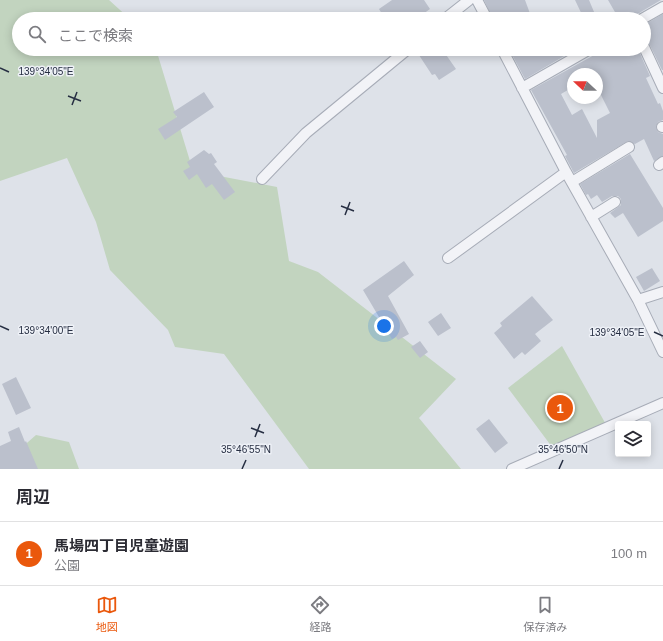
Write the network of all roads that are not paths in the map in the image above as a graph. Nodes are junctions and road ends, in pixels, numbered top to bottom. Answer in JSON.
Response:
{"nodes":[{"id":1,"x":469,"y":0,"type":"edge"},
{"id":2,"x":477,"y":0,"type":"edge"},
{"id":3,"x":663,"y":7,"type":"edge"},
{"id":4,"x":454,"y":12,"type":"edge"},
{"id":5,"x":483,"y":12,"type":"edge"},
{"id":6,"x":651,"y":14,"type":"edge"},
{"id":7,"x":400,"y":56,"type":"edge"},
{"id":8,"x":506,"y":56,"type":"edge"},
{"id":9,"x":578,"y":56,"type":"edge"},
{"id":10,"x":648,"y":56,"type":"edge"},
{"id":11,"x":522,"y":88,"type":"junction"},
{"id":12,"x":663,"y":88,"type":"edge"},
{"id":13,"x":629,"y":147,"type":"dead end"},
{"id":14,"x":566,"y":172,"type":"junction"},
{"id":15,"x":262,"y":179,"type":"dead end"},
{"id":16,"x":572,"y":182,"type":"junction"},
{"id":17,"x":615,"y":202,"type":"dead end"},
{"id":18,"x":591,"y":217,"type":"junction"},
{"id":19,"x":448,"y":258,"type":"dead end"},
{"id":20,"x":663,"y":292,"type":"edge"},
{"id":21,"x":638,"y":300,"type":"junction"},
{"id":22,"x":663,"y":352,"type":"edge"},
{"id":23,"x":663,"y":403,"type":"edge"},
{"id":24,"x":512,"y":469,"type":"edge"}],
"edges":[{"from":1,"to":4,"type":"street"},
{"from":2,"to":5,"type":"street"},
{"from":3,"to":6,"type":"street"},
{"from":7,"to":15,"type":"street"},
{"from":8,"to":11,"type":"street"},
{"from":9,"to":11,"type":"street"},
{"from":10,"to":12,"type":"street"},
{"from":11,"to":14,"type":"street"},
{"from":13,"to":16,"type":"street"},
{"from":14,"to":16,"type":"street"},
{"from":14,"to":19,"type":"street"},
{"from":16,"to":18,"type":"street"},
{"from":17,"to":18,"type":"street"},
{"from":18,"to":21,"type":"street"},
{"from":20,"to":21,"type":"street"},
{"from":21,"to":22,"type":"street"},
{"from":23,"to":24,"type":"street"}]}
